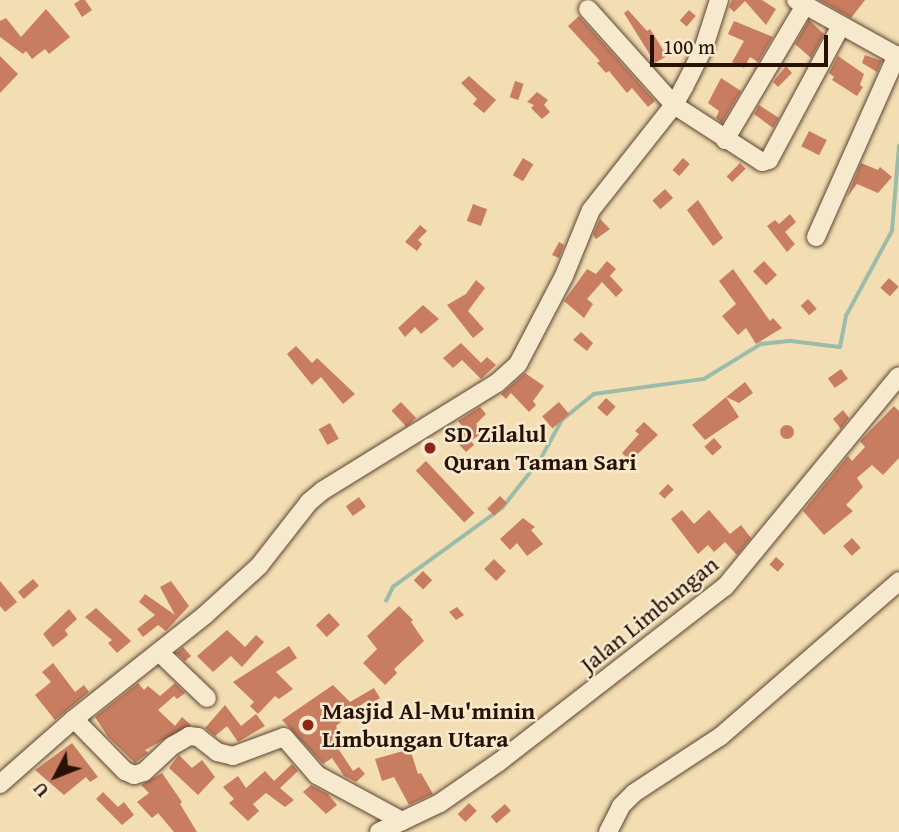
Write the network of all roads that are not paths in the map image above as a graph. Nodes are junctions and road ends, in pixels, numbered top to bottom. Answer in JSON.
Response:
{"nodes":[{"id":1,"x":719,"y":0,"type":"edge"},
{"id":2,"x":800,"y":3,"type":"edge"},
{"id":3,"x":588,"y":9,"type":"dead end"},
{"id":4,"x":841,"y":26,"type":"junction"},
{"id":5,"x":898,"y":56,"type":"edge"},
{"id":6,"x":674,"y":105,"type":"junction"},
{"id":7,"x":725,"y":140,"type":"junction"},
{"id":8,"x":816,"y":237,"type":"dead end"},
{"id":9,"x":899,"y":376,"type":"edge"},
{"id":10,"x":899,"y":581,"type":"edge"},
{"id":11,"x":160,"y":653,"type":"junction"},
{"id":12,"x":207,"y":698,"type":"dead end"},
{"id":13,"x":74,"y":719,"type":"junction"},
{"id":14,"x":0,"y":784,"type":"edge"},
{"id":15,"x":402,"y":821,"type":"junction"},
{"id":16,"x":379,"y":832,"type":"edge"},
{"id":17,"x":608,"y":832,"type":"edge"}],
"edges":[{"from":1,"to":6,"type":"street"},
{"from":2,"to":4,"type":"street"},
{"from":2,"to":7,"type":"street"},
{"from":3,"to":6,"type":"street"},
{"from":4,"to":5,"type":"street"},
{"from":4,"to":7,"type":"street"},
{"from":5,"to":8,"type":"street"},
{"from":6,"to":7,"type":"street"},
{"from":6,"to":11,"type":"street"},
{"from":9,"to":15,"type":"street","name":"Jalan Limbungan"},
{"from":10,"to":17,"type":"street"},
{"from":11,"to":12,"type":"street"},
{"from":11,"to":13,"type":"street"},
{"from":13,"to":14,"type":"street"},
{"from":13,"to":15,"type":"street"},
{"from":15,"to":16,"type":"street","name":"Jalan Limbungan"}]}
